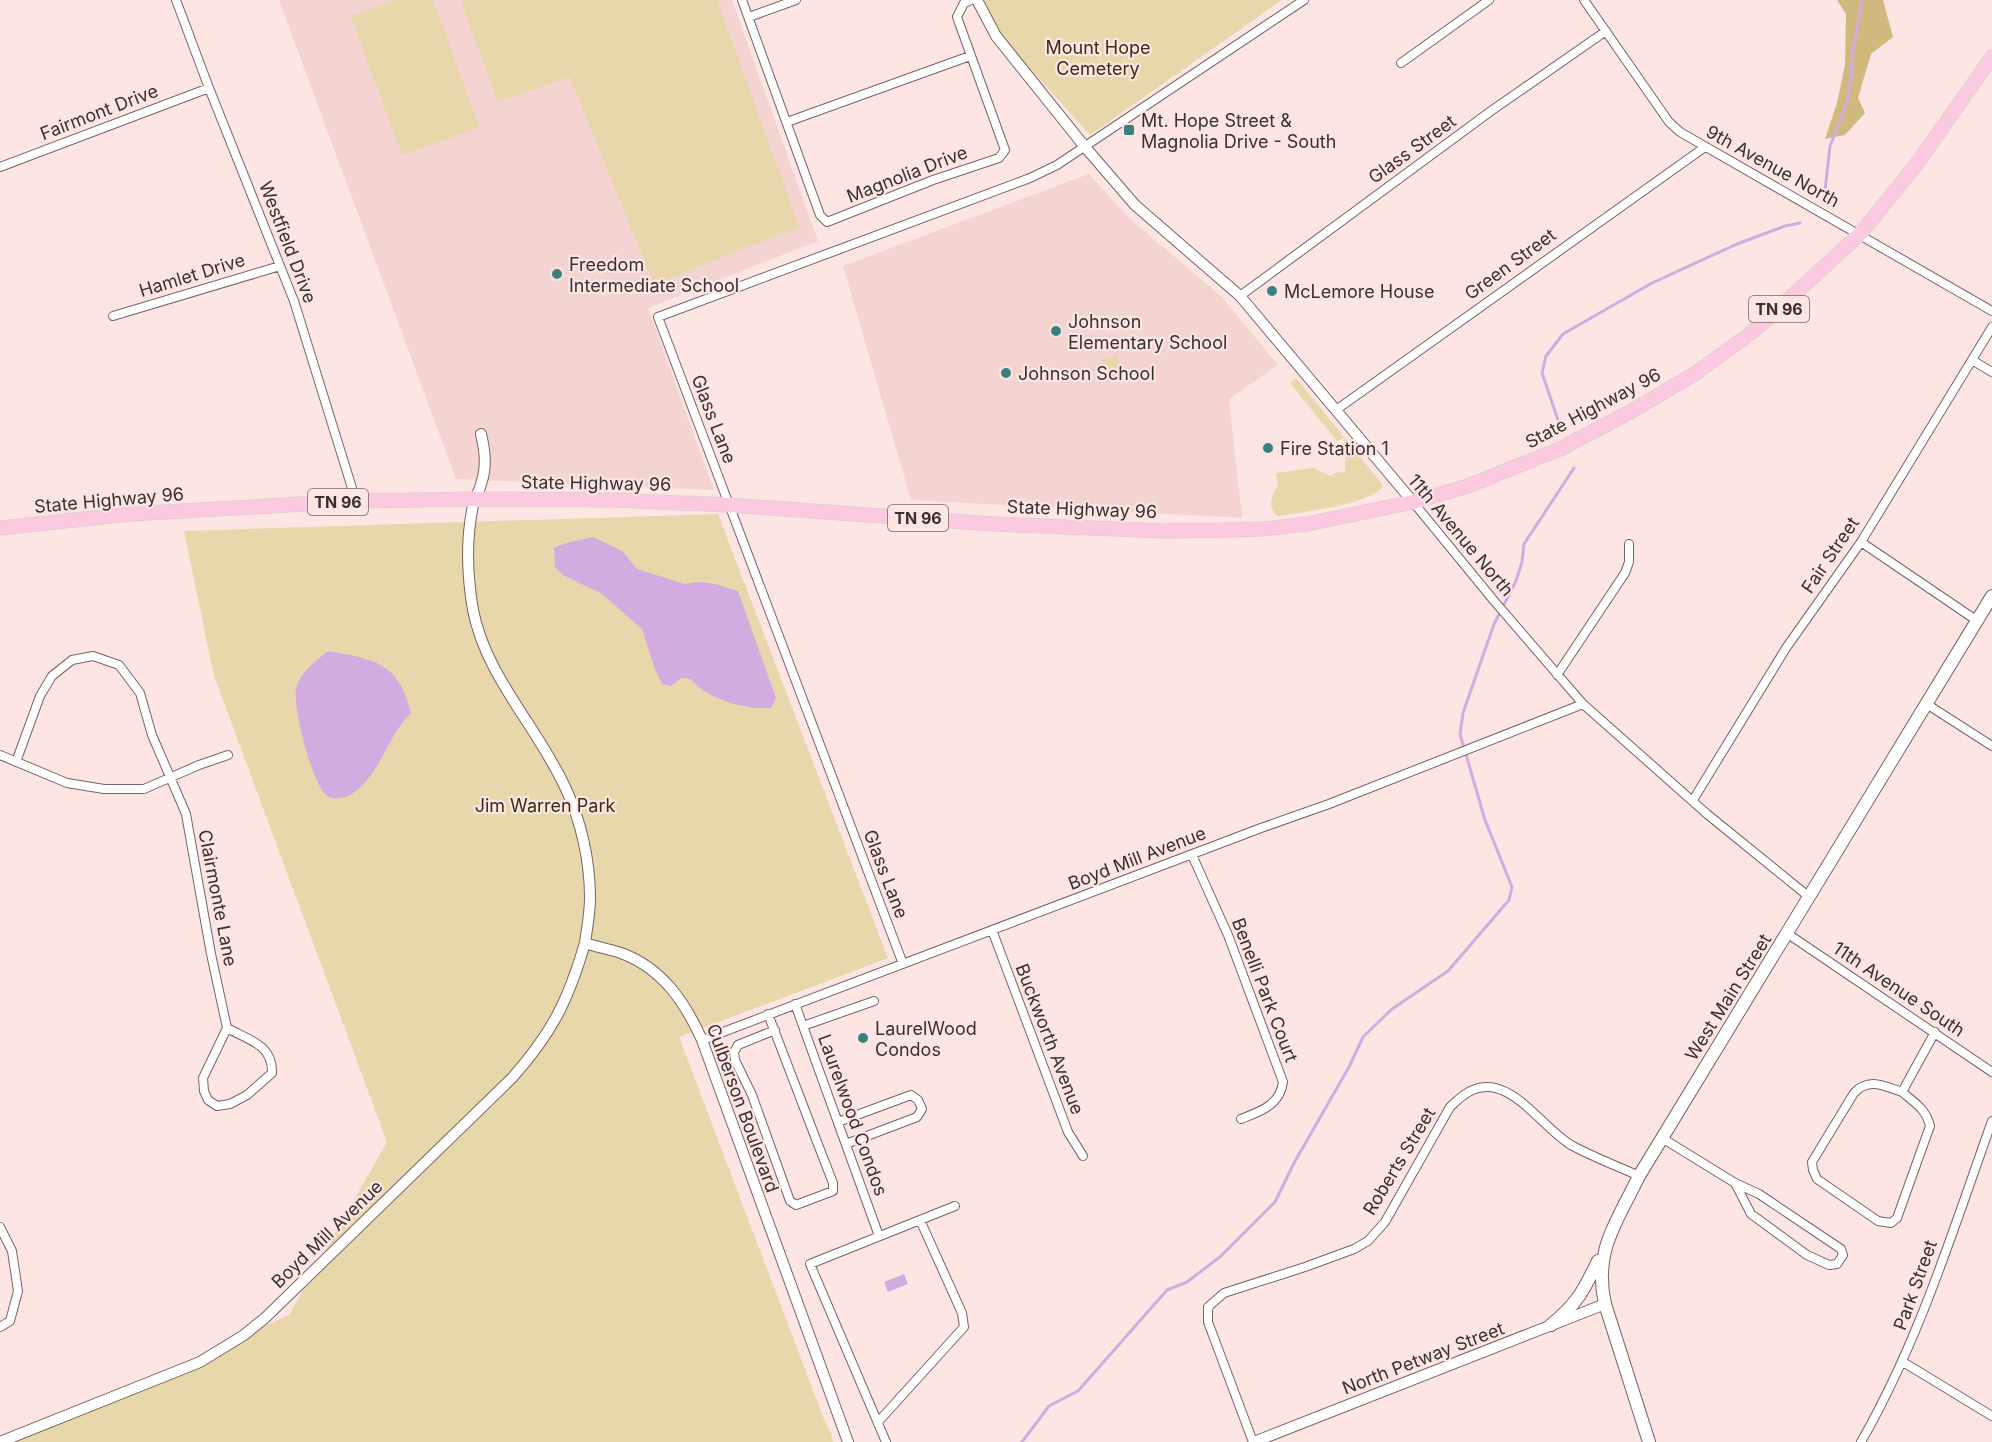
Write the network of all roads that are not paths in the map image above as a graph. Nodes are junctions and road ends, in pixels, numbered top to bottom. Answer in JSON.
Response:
{"nodes":[{"id":1,"x":176,"y":0,"type":"edge"},
{"id":2,"x":742,"y":0,"type":"edge"},
{"id":3,"x":796,"y":0,"type":"edge"},
{"id":4,"x":971,"y":0,"type":"edge"},
{"id":5,"x":977,"y":0,"type":"edge"},
{"id":6,"x":1304,"y":0,"type":"edge"},
{"id":7,"x":1489,"y":0,"type":"edge"},
{"id":8,"x":1584,"y":0,"type":"edge"},
{"id":9,"x":749,"y":17,"type":"junction"},
{"id":10,"x":1606,"y":31,"type":"junction"},
{"id":11,"x":970,"y":56,"type":"junction"},
{"id":12,"x":1401,"y":63,"type":"dead end"},
{"id":13,"x":1990,"y":67,"type":"edge"},
{"id":14,"x":209,"y":88,"type":"junction"},
{"id":15,"x":787,"y":122,"type":"junction"},
{"id":16,"x":1085,"y":147,"type":"junction"},
{"id":17,"x":1705,"y":147,"type":"junction"},
{"id":18,"x":0,"y":167,"type":"edge"},
{"id":19,"x":1860,"y":234,"type":"junction"},
{"id":20,"x":279,"y":266,"type":"junction"},
{"id":21,"x":1240,"y":296,"type":"junction"},
{"id":22,"x":1992,"y":310,"type":"edge"},
{"id":23,"x":113,"y":316,"type":"dead end"},
{"id":24,"x":1992,"y":327,"type":"edge"},
{"id":25,"x":1972,"y":360,"type":"junction"},
{"id":26,"x":1992,"y":372,"type":"edge"},
{"id":27,"x":1336,"y":410,"type":"junction"},
{"id":28,"x":481,"y":435,"type":"dead end"},
{"id":29,"x":475,"y":499,"type":"junction"},
{"id":30,"x":356,"y":501,"type":"junction"},
{"id":31,"x":1413,"y":502,"type":"junction"},
{"id":32,"x":729,"y":505,"type":"junction"},
{"id":33,"x":0,"y":528,"type":"edge"},
{"id":34,"x":1861,"y":543,"type":"junction"},
{"id":35,"x":1629,"y":544,"type":"dead end"},
{"id":36,"x":1992,"y":596,"type":"edge"},
{"id":37,"x":1976,"y":620,"type":"junction"},
{"id":38,"x":1557,"y":675,"type":"junction"},
{"id":39,"x":1925,"y":703,"type":"junction"},
{"id":40,"x":1583,"y":704,"type":"junction"},
{"id":41,"x":1992,"y":746,"type":"edge"},
{"id":42,"x":228,"y":755,"type":"dead end"},
{"id":43,"x":0,"y":756,"type":"edge"},
{"id":44,"x":16,"y":762,"type":"junction"},
{"id":45,"x":171,"y":777,"type":"junction"},
{"id":46,"x":1693,"y":800,"type":"junction"},
{"id":47,"x":1192,"y":855,"type":"junction"},
{"id":48,"x":1808,"y":896,"type":"junction"},
{"id":49,"x":992,"y":930,"type":"junction"},
{"id":50,"x":1788,"y":934,"type":"junction"},
{"id":51,"x":585,"y":943,"type":"junction"},
{"id":52,"x":903,"y":964,"type":"junction"},
{"id":53,"x":874,"y":1001,"type":"dead end"},
{"id":54,"x":795,"y":1004,"type":"junction"},
{"id":55,"x":768,"y":1014,"type":"junction"},
{"id":56,"x":803,"y":1026,"type":"junction"},
{"id":57,"x":227,"y":1028,"type":"junction"},
{"id":58,"x":774,"y":1030,"type":"junction"},
{"id":59,"x":1935,"y":1032,"type":"junction"},
{"id":60,"x":702,"y":1040,"type":"junction"},
{"id":61,"x":1992,"y":1072,"type":"edge"},
{"id":62,"x":1902,"y":1092,"type":"junction"},
{"id":63,"x":1241,"y":1119,"type":"dead end"},
{"id":64,"x":1992,"y":1121,"type":"edge"},
{"id":65,"x":838,"y":1122,"type":"junction"},
{"id":66,"x":1662,"y":1138,"type":"junction"},
{"id":67,"x":846,"y":1144,"type":"junction"},
{"id":68,"x":1083,"y":1156,"type":"dead end"},
{"id":69,"x":1639,"y":1176,"type":"junction"},
{"id":70,"x":1736,"y":1183,"type":"junction"},
{"id":71,"x":955,"y":1206,"type":"dead end"},
{"id":72,"x":920,"y":1220,"type":"junction"},
{"id":73,"x":0,"y":1227,"type":"edge"},
{"id":74,"x":879,"y":1236,"type":"junction"},
{"id":75,"x":1604,"y":1249,"type":"junction"},
{"id":76,"x":1605,"y":1304,"type":"junction"},
{"id":77,"x":1551,"y":1325,"type":"junction"},
{"id":78,"x":0,"y":1327,"type":"edge"},
{"id":79,"x":1903,"y":1362,"type":"junction"},
{"id":80,"x":1992,"y":1416,"type":"edge"},
{"id":81,"x":878,"y":1422,"type":"junction"},
{"id":82,"x":0,"y":1442,"type":"edge"},
{"id":83,"x":848,"y":1442,"type":"edge"},
{"id":84,"x":886,"y":1442,"type":"edge"},
{"id":85,"x":1254,"y":1442,"type":"edge"},
{"id":86,"x":1648,"y":1442,"type":"edge"},
{"id":87,"x":1861,"y":1442,"type":"edge"}],
"edges":[{"from":1,"to":14,"type":"street","name":"Westfield Drive"},
{"from":2,"to":9,"type":"street","name":"Magnolia Drive"},
{"from":3,"to":9,"type":"street"},
{"from":4,"to":11,"type":"street","name":"Magnolia Drive"},
{"from":5,"to":16,"type":"street"},
{"from":6,"to":16,"type":"street"},
{"from":7,"to":12,"type":"street"},
{"from":8,"to":10,"type":"street","name":"9th Avenue North"},
{"from":9,"to":15,"type":"street","name":"Magnolia Drive"},
{"from":10,"to":17,"type":"street","name":"9th Avenue North"},
{"from":10,"to":21,"type":"street","name":"Glass Street"},
{"from":11,"to":15,"type":"street"},
{"from":11,"to":15,"type":"street","name":"Magnolia Drive"},
{"from":13,"to":19,"type":"main road","name":"State Highway 96","number":"TN 96"},
{"from":14,"to":18,"type":"street","name":"Fairmont Drive"},
{"from":14,"to":20,"type":"street","name":"Westfield Drive"},
{"from":16,"to":21,"type":"street","name":"11th Avenue North"},
{"from":16,"to":32,"type":"street","name":"Glass Lane"},
{"from":17,"to":19,"type":"street","name":"9th Avenue North"},
{"from":17,"to":27,"type":"street","name":"Green Street"},
{"from":19,"to":22,"type":"street","name":"9th Avenue North"},
{"from":19,"to":31,"type":"main road","name":"State Highway 96","number":"TN 96"},
{"from":20,"to":23,"type":"street","name":"Hamlet Drive"},
{"from":20,"to":30,"type":"street","name":"Westfield Drive"},
{"from":21,"to":27,"type":"street","name":"11th Avenue North"},
{"from":24,"to":25,"type":"street","name":"Fair Street"},
{"from":25,"to":26,"type":"street"},
{"from":25,"to":34,"type":"street","name":"Fair Street"},
{"from":27,"to":31,"type":"street","name":"11th Avenue North"},
{"from":28,"to":29,"type":"street"},
{"from":29,"to":30,"type":"main road","name":"State Highway 96","number":"TN 96"},
{"from":29,"to":32,"type":"main road","name":"State Highway 96","number":"TN 96"},
{"from":29,"to":51,"type":"street"},
{"from":30,"to":33,"type":"main road","name":"State Highway 96","number":"TN 96"},
{"from":31,"to":32,"type":"main road","name":"State Highway 96","number":"TN 96"},
{"from":31,"to":38,"type":"street","name":"11th Avenue North"},
{"from":32,"to":52,"type":"street","name":"Glass Lane"},
{"from":34,"to":37,"type":"street"},
{"from":34,"to":46,"type":"street","name":"Fair Street"},
{"from":35,"to":38,"type":"street"},
{"from":36,"to":37,"type":"main road","name":"West Main Street"},
{"from":37,"to":39,"type":"main road","name":"West Main Street"},
{"from":38,"to":40,"type":"street","name":"11th Avenue North"},
{"from":39,"to":41,"type":"street"},
{"from":39,"to":48,"type":"main road","name":"West Main Street"},
{"from":40,"to":46,"type":"street","name":"11th Avenue North"},
{"from":40,"to":47,"type":"street","name":"Boyd Mill Avenue"},
{"from":42,"to":45,"type":"street"},
{"from":43,"to":44,"type":"street"},
{"from":44,"to":45,"type":"street"},
{"from":44,"to":45,"type":"street","name":"Clairmonte Lane"},
{"from":45,"to":57,"type":"street","name":"Clairmonte Lane"},
{"from":46,"to":48,"type":"street","name":"11th Avenue North"},
{"from":47,"to":49,"type":"street","name":"Boyd Mill Avenue"},
{"from":47,"to":63,"type":"street","name":"Benelli Park Court"},
{"from":48,"to":50,"type":"main road","name":"West Main Street"},
{"from":49,"to":52,"type":"street","name":"Boyd Mill Avenue"},
{"from":49,"to":68,"type":"street","name":"Buckworth Avenue"},
{"from":50,"to":59,"type":"street","name":"11th Avenue South"},
{"from":50,"to":66,"type":"main road","name":"West Main Street"},
{"from":51,"to":60,"type":"street","name":"Culberson Boulevard"},
{"from":51,"to":82,"type":"street","name":"Boyd Mill Avenue"},
{"from":52,"to":54,"type":"street","name":"Boyd Mill Avenue"},
{"from":53,"to":56,"type":"street"},
{"from":54,"to":55,"type":"street","name":"Boyd Mill Avenue"},
{"from":54,"to":56,"type":"street","name":"Laurelwood Condos"},
{"from":55,"to":58,"type":"street"},
{"from":55,"to":60,"type":"street","name":"Boyd Mill Avenue"},
{"from":56,"to":65,"type":"street","name":"Laurelwood Condos"},
{"from":57,"to":57,"type":"street"},
{"from":58,"to":58,"type":"street"},
{"from":59,"to":61,"type":"street","name":"11th Avenue South"},
{"from":59,"to":62,"type":"street"},
{"from":60,"to":83,"type":"street","name":"Culberson Boulevard"},
{"from":62,"to":62,"type":"street"},
{"from":64,"to":79,"type":"street","name":"Park Street"},
{"from":65,"to":67,"type":"street","name":"Laurelwood Condos"},
{"from":65,"to":67,"type":"street"},
{"from":66,"to":69,"type":"main road","name":"West Main Street"},
{"from":66,"to":70,"type":"street"},
{"from":67,"to":74,"type":"street","name":"Laurelwood Condos"},
{"from":69,"to":75,"type":"main road","name":"West Main Street"},
{"from":69,"to":85,"type":"street","name":"Roberts Street"},
{"from":70,"to":70,"type":"street"},
{"from":71,"to":72,"type":"street"},
{"from":72,"to":74,"type":"street"},
{"from":72,"to":81,"type":"street"},
{"from":73,"to":78,"type":"street"},
{"from":74,"to":81,"type":"street"},
{"from":75,"to":76,"type":"main road","name":"West Main Street"},
{"from":75,"to":77,"type":"main road"},
{"from":76,"to":77,"type":"street","name":"North Petway Street"},
{"from":76,"to":86,"type":"main road","name":"West Main Street"},
{"from":77,"to":85,"type":"street","name":"North Petway Street"},
{"from":79,"to":80,"type":"street"},
{"from":79,"to":87,"type":"street","name":"Park Street"},
{"from":81,"to":84,"type":"street"}]}
